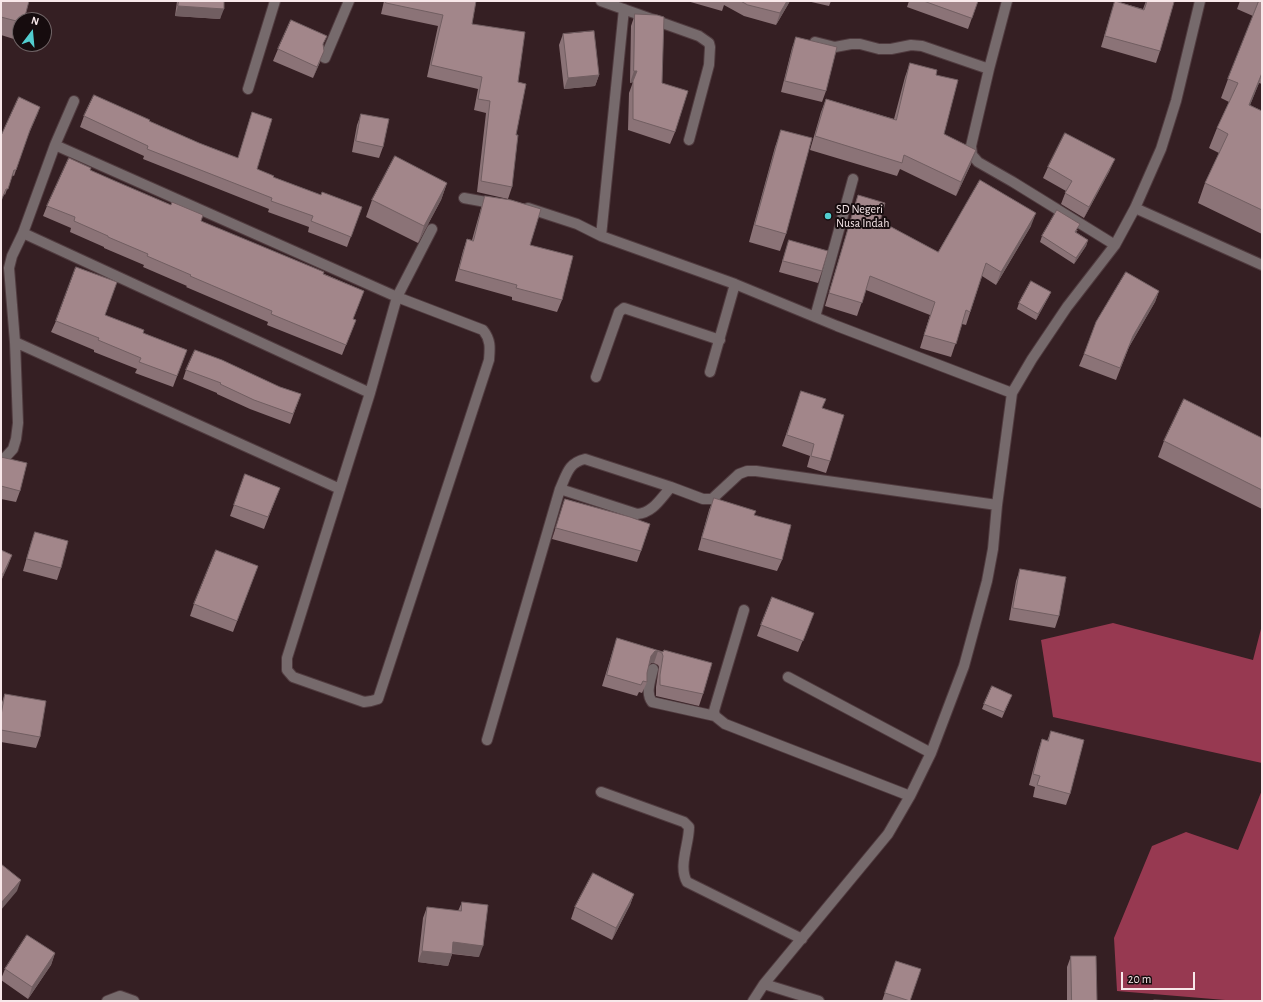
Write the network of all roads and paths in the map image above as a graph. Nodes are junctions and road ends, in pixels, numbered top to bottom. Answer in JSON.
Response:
{"nodes":[{"id":1,"x":275,"y":1,"type":"edge"},
{"id":2,"x":349,"y":1,"type":"edge"},
{"id":3,"x":601,"y":1,"type":"edge"},
{"id":4,"x":1007,"y":1,"type":"edge"},
{"id":5,"x":1200,"y":1,"type":"edge"},
{"id":6,"x":624,"y":9,"type":"junction"},
{"id":7,"x":815,"y":42,"type":"edge"},
{"id":8,"x":325,"y":58,"type":"edge"},
{"id":9,"x":989,"y":69,"type":"junction"},
{"id":10,"x":248,"y":89,"type":"dead end"},
{"id":11,"x":74,"y":101,"type":"dead end"},
{"id":12,"x":688,"y":140,"type":"dead end"},
{"id":13,"x":55,"y":145,"type":"junction"},
{"id":14,"x":853,"y":179,"type":"dead end"},
{"id":15,"x":464,"y":198,"type":"dead end"},
{"id":16,"x":506,"y":205,"type":"edge"},
{"id":17,"x":518,"y":207,"type":"edge"},
{"id":18,"x":1135,"y":208,"type":"junction"},
{"id":19,"x":432,"y":229,"type":"edge"},
{"id":20,"x":23,"y":233,"type":"junction"},
{"id":21,"x":601,"y":236,"type":"junction"},
{"id":22,"x":1115,"y":245,"type":"junction"},
{"id":23,"x":1262,"y":265,"type":"edge"},
{"id":24,"x":735,"y":284,"type":"junction"},
{"id":25,"x":397,"y":297,"type":"junction"},
{"id":26,"x":815,"y":317,"type":"junction"},
{"id":27,"x":720,"y":340,"type":"junction"},
{"id":28,"x":15,"y":342,"type":"junction"},
{"id":29,"x":710,"y":372,"type":"dead end"},
{"id":30,"x":596,"y":377,"type":"dead end"},
{"id":31,"x":370,"y":393,"type":"junction"},
{"id":32,"x":1012,"y":393,"type":"junction"},
{"id":33,"x":1,"y":462,"type":"edge"},
{"id":34,"x":671,"y":487,"type":"junction"},
{"id":35,"x":340,"y":489,"type":"junction"},
{"id":36,"x":560,"y":489,"type":"junction"},
{"id":37,"x":997,"y":505,"type":"junction"},
{"id":38,"x":744,"y":610,"type":"dead end"},
{"id":39,"x":653,"y":669,"type":"dead end"},
{"id":40,"x":788,"y":678,"type":"dead end"},
{"id":41,"x":715,"y":716,"type":"junction"},
{"id":42,"x":487,"y":740,"type":"dead end"},
{"id":43,"x":931,"y":754,"type":"junction"},
{"id":44,"x":601,"y":792,"type":"dead end"},
{"id":45,"x":910,"y":796,"type":"junction"},
{"id":46,"x":802,"y":939,"type":"junction"},
{"id":47,"x":764,"y":984,"type":"junction"},
{"id":48,"x":106,"y":1001,"type":"edge"},
{"id":49,"x":134,"y":1001,"type":"edge"},
{"id":50,"x":753,"y":1001,"type":"edge"},
{"id":51,"x":819,"y":1001,"type":"edge"}],
"edges":[{"from":1,"to":10,"type":"street"},
{"from":2,"to":8,"type":"street"},
{"from":3,"to":6,"type":"street"},
{"from":4,"to":9,"type":"street"},
{"from":5,"to":18,"type":"street"},
{"from":6,"to":12,"type":"street"},
{"from":6,"to":21,"type":"street"},
{"from":7,"to":9,"type":"street"},
{"from":9,"to":22,"type":"street"},
{"from":11,"to":13,"type":"street"},
{"from":13,"to":20,"type":"street"},
{"from":13,"to":25,"type":"street"},
{"from":14,"to":26,"type":"street"},
{"from":15,"to":16,"type":"street"},
{"from":17,"to":21,"type":"street"},
{"from":18,"to":22,"type":"street"},
{"from":18,"to":23,"type":"street"},
{"from":19,"to":25,"type":"street"},
{"from":20,"to":28,"type":"street"},
{"from":20,"to":31,"type":"street"},
{"from":21,"to":24,"type":"street"},
{"from":22,"to":32,"type":"street"},
{"from":24,"to":26,"type":"street"},
{"from":24,"to":27,"type":"street"},
{"from":25,"to":31,"type":"street"},
{"from":25,"to":35,"type":"street"},
{"from":26,"to":32,"type":"street"},
{"from":27,"to":29,"type":"street"},
{"from":27,"to":30,"type":"street"},
{"from":28,"to":33,"type":"street"},
{"from":28,"to":35,"type":"street"},
{"from":31,"to":35,"type":"street"},
{"from":32,"to":37,"type":"street"},
{"from":34,"to":36,"type":"street"},
{"from":34,"to":36,"type":"street"},
{"from":34,"to":37,"type":"street"},
{"from":36,"to":42,"type":"street"},
{"from":37,"to":43,"type":"street"},
{"from":38,"to":41,"type":"street"},
{"from":39,"to":41,"type":"street"},
{"from":40,"to":43,"type":"street"},
{"from":41,"to":45,"type":"street"},
{"from":43,"to":45,"type":"street"},
{"from":44,"to":46,"type":"street"},
{"from":45,"to":46,"type":"street"},
{"from":46,"to":47,"type":"street"},
{"from":47,"to":50,"type":"street"},
{"from":47,"to":51,"type":"street"},
{"from":48,"to":49,"type":"street"}]}
